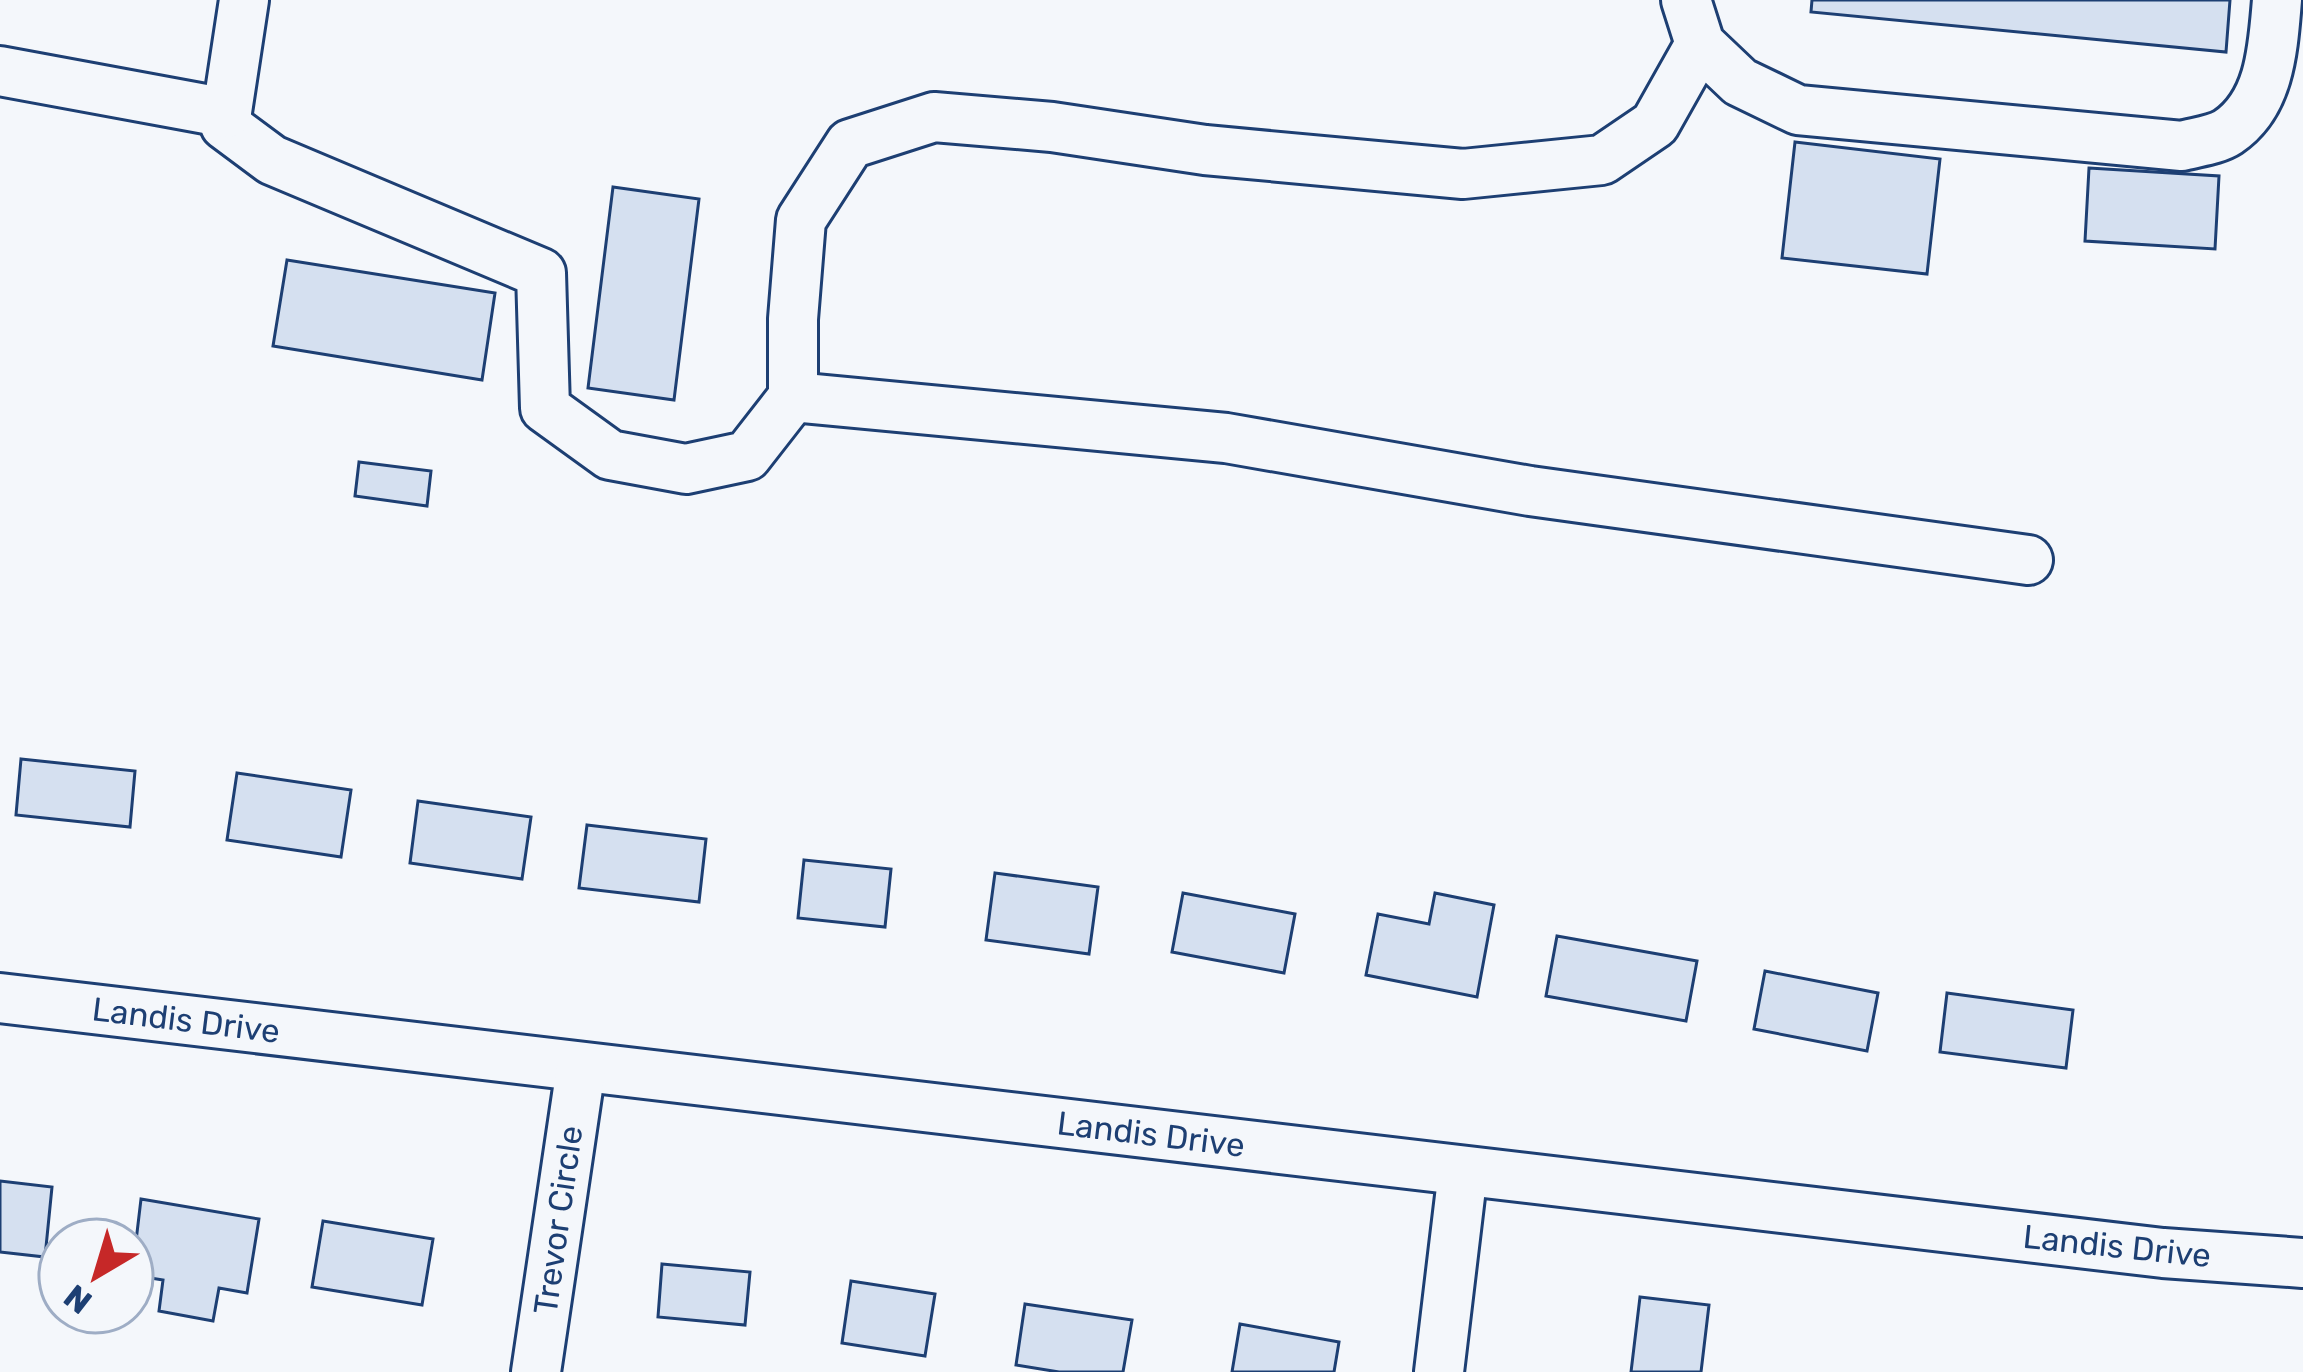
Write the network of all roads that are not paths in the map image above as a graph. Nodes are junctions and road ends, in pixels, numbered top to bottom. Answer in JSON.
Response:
{"nodes":[{"id":1,"x":244,"y":0,"type":"edge"},
{"id":2,"x":2277,"y":0,"type":"edge"},
{"id":3,"x":1693,"y":22,"type":"edge"},
{"id":4,"x":0,"y":71,"type":"edge"},
{"id":5,"x":227,"y":113,"type":"junction"},
{"id":6,"x":793,"y":397,"type":"junction"},
{"id":7,"x":2028,"y":560,"type":"dead end"},
{"id":8,"x":0,"y":998,"type":"edge"},
{"id":9,"x":580,"y":1067,"type":"junction"},
{"id":10,"x":1463,"y":1171,"type":"junction"},
{"id":11,"x":2303,"y":1263,"type":"edge"},
{"id":12,"x":536,"y":1372,"type":"edge"},
{"id":13,"x":1439,"y":1372,"type":"edge"}],
"edges":[{"from":1,"to":5,"type":"street"},
{"from":2,"to":3,"type":"street"},
{"from":3,"to":6,"type":"street"},
{"from":4,"to":5,"type":"street"},
{"from":5,"to":6,"type":"street"},
{"from":6,"to":7,"type":"street"},
{"from":8,"to":9,"type":"street","name":"Landis Drive"},
{"from":9,"to":10,"type":"street","name":"Landis Drive"},
{"from":9,"to":12,"type":"street","name":"Trevor Circle"},
{"from":10,"to":11,"type":"street","name":"Landis Drive"},
{"from":10,"to":13,"type":"street"}]}
